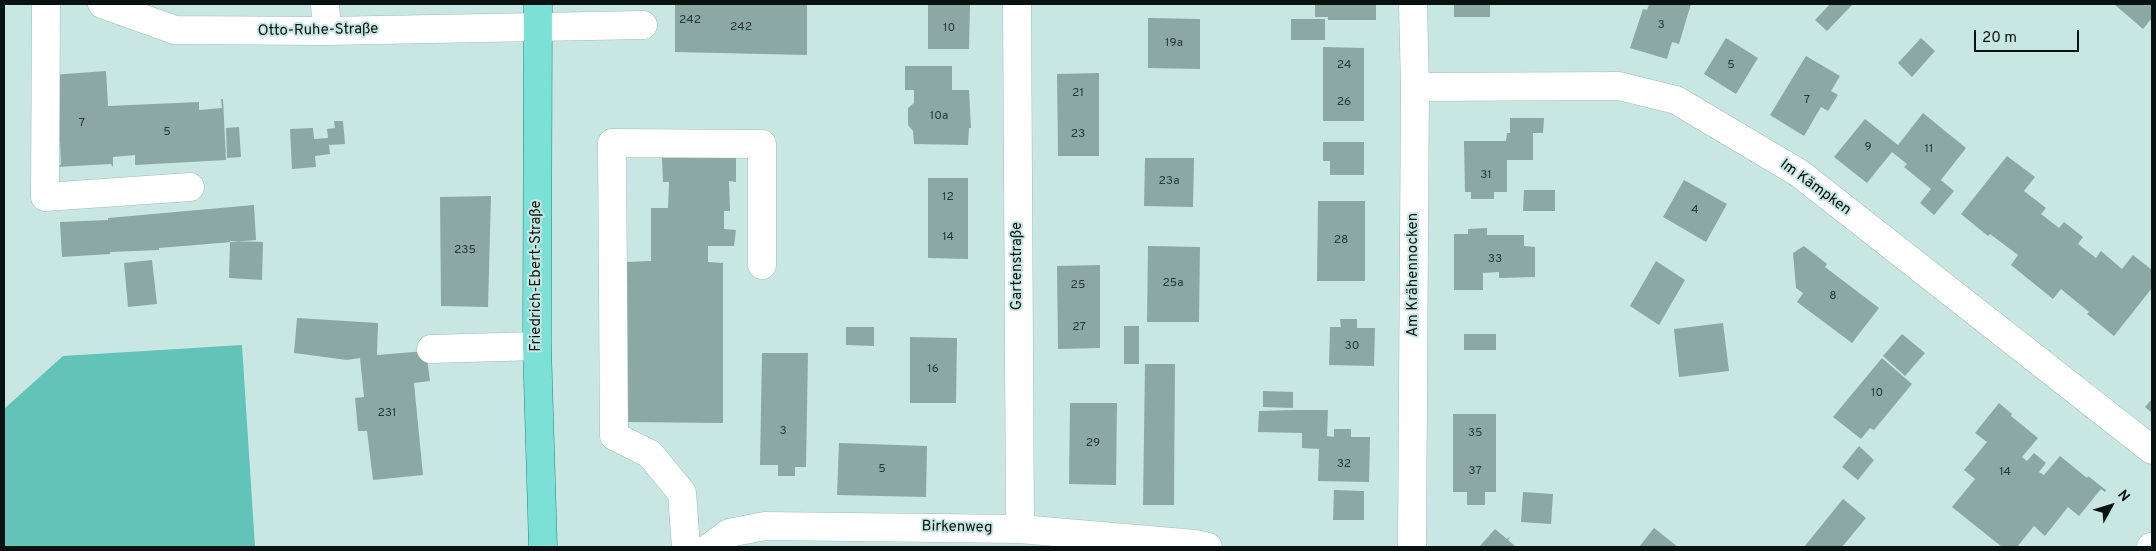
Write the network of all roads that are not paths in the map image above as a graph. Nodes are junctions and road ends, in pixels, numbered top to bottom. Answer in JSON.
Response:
{"nodes":[{"id":1,"x":46,"y":4,"type":"edge"},
{"id":2,"x":102,"y":4,"type":"edge"},
{"id":3,"x":325,"y":4,"type":"edge"},
{"id":4,"x":1017,"y":4,"type":"edge"},
{"id":5,"x":1413,"y":4,"type":"edge"},
{"id":6,"x":538,"y":15,"type":"edge"},
{"id":7,"x":642,"y":25,"type":"dead end"},
{"id":8,"x":327,"y":31,"type":"junction"},
{"id":9,"x":1415,"y":87,"type":"junction"},
{"id":10,"x":190,"y":187,"type":"dead end"},
{"id":11,"x":762,"y":265,"type":"dead end"},
{"id":12,"x":537,"y":346,"type":"junction"},
{"id":13,"x":431,"y":349,"type":"dead end"},
{"id":14,"x":2152,"y":450,"type":"edge"},
{"id":15,"x":1020,"y":529,"type":"junction"},
{"id":16,"x":543,"y":547,"type":"edge"},
{"id":17,"x":686,"y":547,"type":"edge"},
{"id":18,"x":710,"y":547,"type":"edge"},
{"id":19,"x":1208,"y":547,"type":"edge"},
{"id":20,"x":1412,"y":547,"type":"edge"}],
"edges":[{"from":1,"to":10,"type":"street"},
{"from":2,"to":8,"type":"street","name":"Otto-Ruhe-Straße"},
{"from":3,"to":8,"type":"street"},
{"from":4,"to":15,"type":"street","name":"Gartenstraße"},
{"from":5,"to":9,"type":"street","name":"Am Krähennocken"},
{"from":6,"to":7,"type":"street","name":"Otto-Ruhe-Straße"},
{"from":6,"to":8,"type":"street","name":"Otto-Ruhe-Straße"},
{"from":6,"to":12,"type":"main road","name":"Friedrich-Ebert-Straße"},
{"from":9,"to":14,"type":"street","name":"Im Kämpken"},
{"from":9,"to":20,"type":"street","name":"Am Krähennocken"},
{"from":11,"to":17,"type":"street"},
{"from":12,"to":13,"type":"street"},
{"from":12,"to":16,"type":"main road","name":"Friedrich-Ebert-Straße"},
{"from":15,"to":18,"type":"street","name":"Birkenweg"},
{"from":15,"to":19,"type":"street","name":"Birkenweg"}]}
